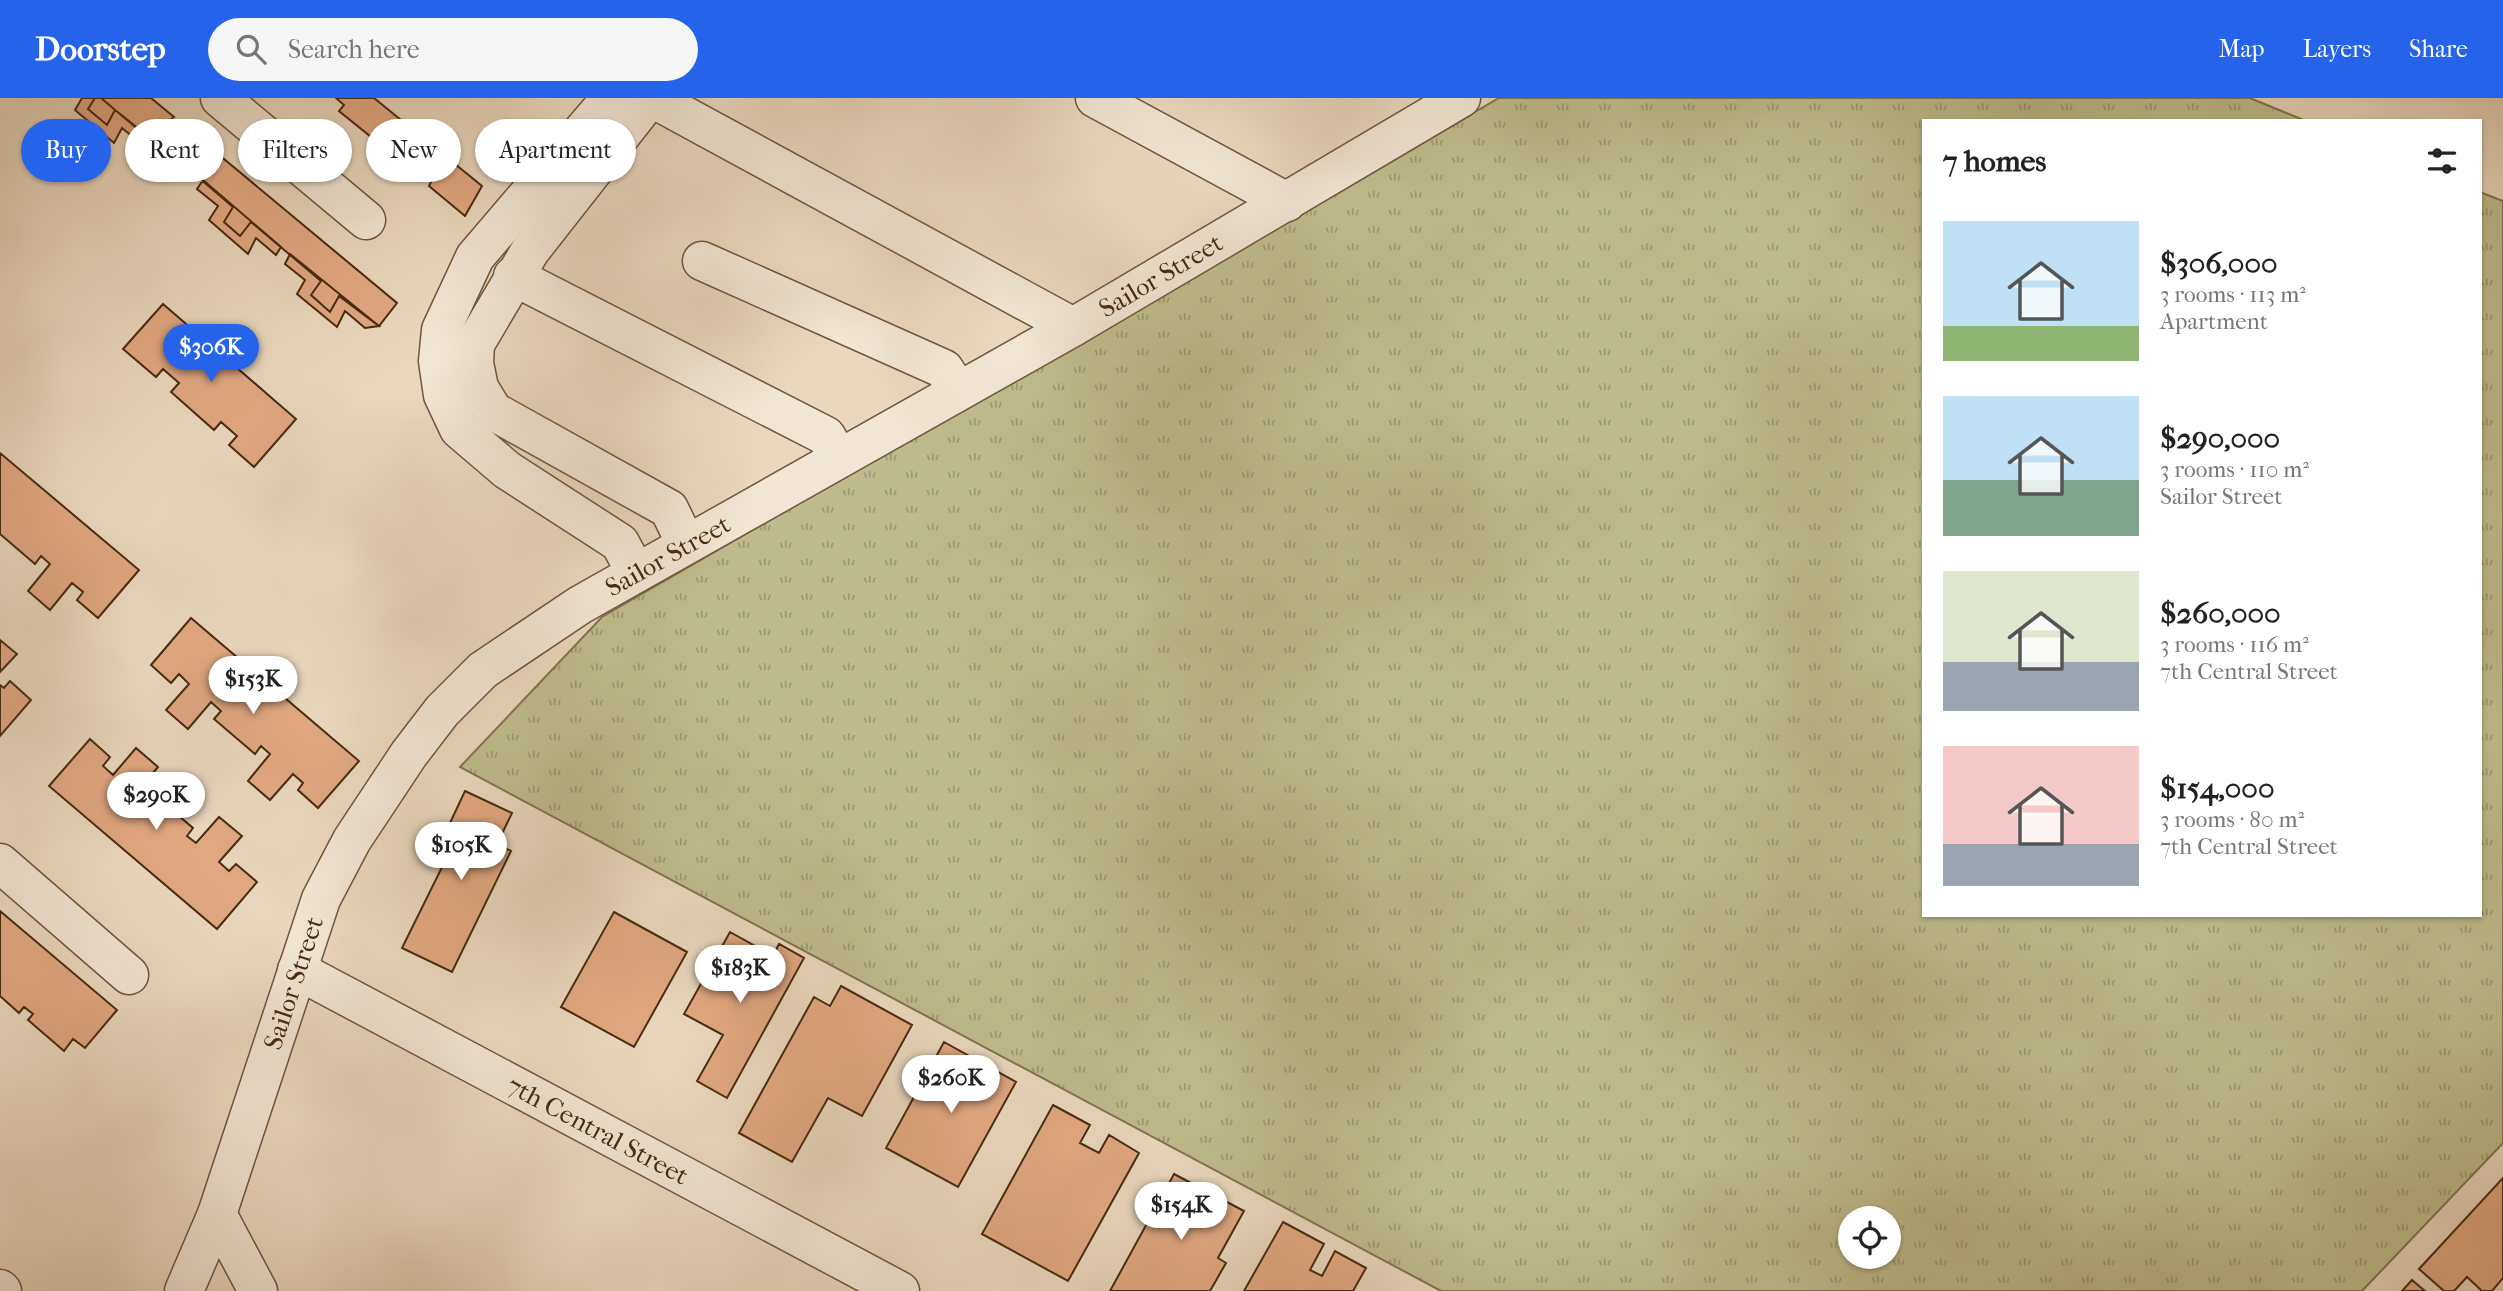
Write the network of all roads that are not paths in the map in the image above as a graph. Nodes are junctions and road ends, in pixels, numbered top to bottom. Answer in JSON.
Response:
{"nodes":[{"id":1,"x":220,"y":98,"type":"edge"},
{"id":2,"x":611,"y":98,"type":"edge"},
{"id":3,"x":651,"y":98,"type":"edge"},
{"id":4,"x":1095,"y":98,"type":"edge"},
{"id":5,"x":1461,"y":98,"type":"edge"},
{"id":6,"x":1149,"y":111,"type":"edge"},
{"id":7,"x":1287,"y":202,"type":"junction"},
{"id":8,"x":366,"y":220,"type":"dead end"},
{"id":9,"x":702,"y":261,"type":"dead end"},
{"id":10,"x":513,"y":276,"type":"junction"},
{"id":11,"x":1073,"y":327,"type":"junction"},
{"id":12,"x":958,"y":391,"type":"junction"},
{"id":13,"x":838,"y":457,"type":"junction"},
{"id":14,"x":687,"y":544,"type":"junction"},
{"id":15,"x":635,"y":573,"type":"junction"},
{"id":16,"x":0,"y":863,"type":"edge"},
{"id":17,"x":297,"y":970,"type":"junction"},
{"id":18,"x":129,"y":975,"type":"dead end"},
{"id":19,"x":217,"y":1214,"type":"junction"},
{"id":20,"x":184,"y":1291,"type":"edge"},
{"id":21,"x":258,"y":1291,"type":"edge"},
{"id":22,"x":900,"y":1291,"type":"edge"}],
"edges":[{"from":1,"to":8,"type":"street"},
{"from":2,"to":15,"type":"street"},
{"from":3,"to":10,"type":"street"},
{"from":3,"to":11,"type":"street"},
{"from":4,"to":6,"type":"street"},
{"from":5,"to":7,"type":"street","name":"Sailor Street"},
{"from":6,"to":7,"type":"street"},
{"from":7,"to":11,"type":"street","name":"Sailor Street"},
{"from":9,"to":12,"type":"street"},
{"from":10,"to":13,"type":"street"},
{"from":10,"to":14,"type":"street"},
{"from":11,"to":12,"type":"street","name":"Sailor Street"},
{"from":12,"to":13,"type":"street","name":"Sailor Street"},
{"from":13,"to":14,"type":"street","name":"Sailor Street"},
{"from":14,"to":15,"type":"street","name":"Sailor Street"},
{"from":15,"to":17,"type":"street","name":"Sailor Street"},
{"from":16,"to":18,"type":"street"},
{"from":17,"to":19,"type":"street","name":"Sailor Street"},
{"from":17,"to":22,"type":"street","name":"7th Central Street"},
{"from":19,"to":20,"type":"street","name":"Sailor Street"},
{"from":19,"to":21,"type":"street"}]}
